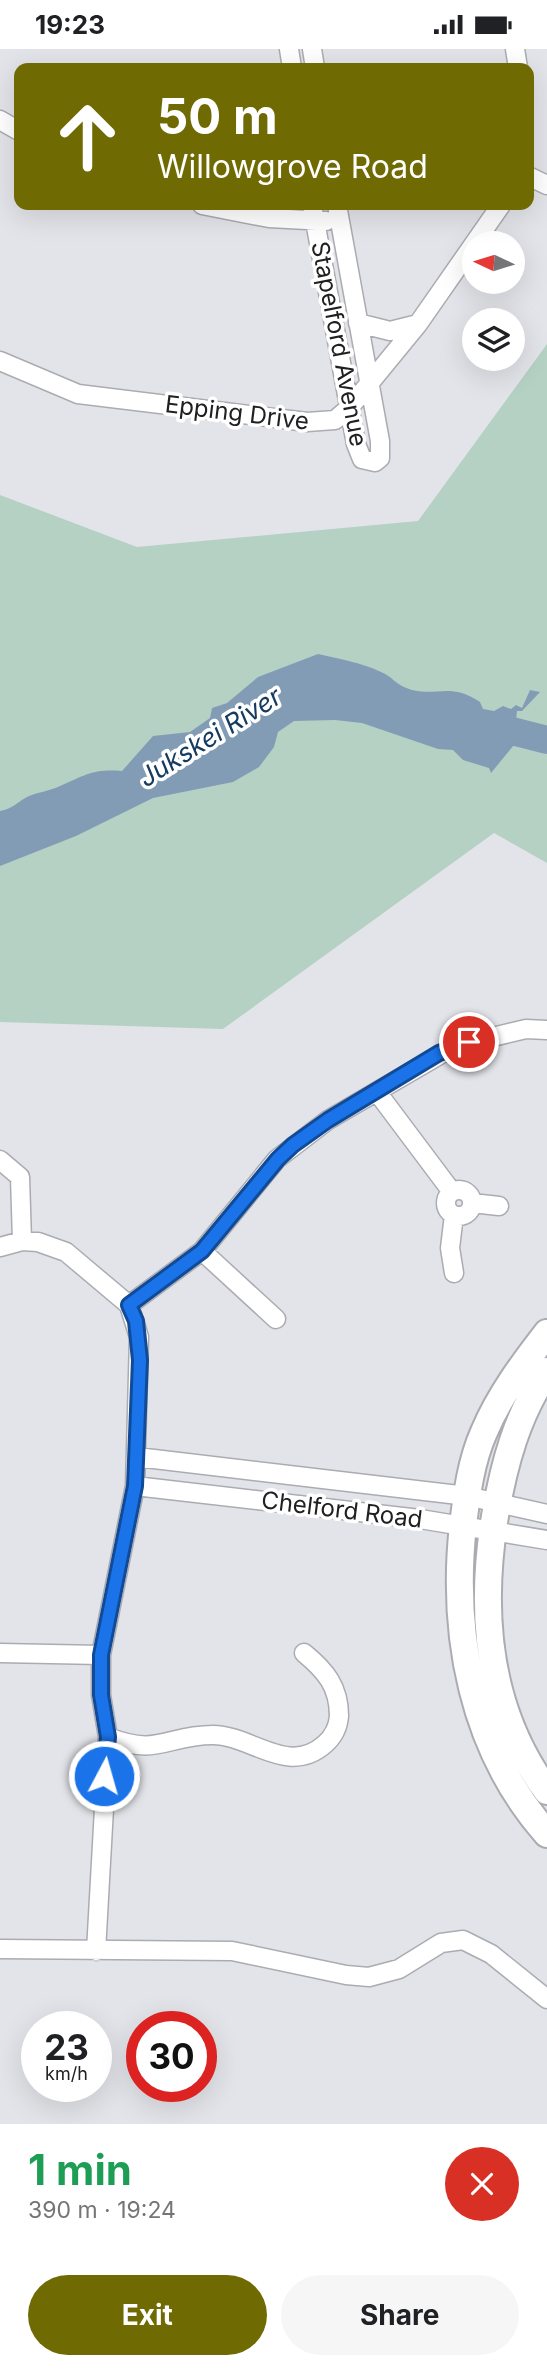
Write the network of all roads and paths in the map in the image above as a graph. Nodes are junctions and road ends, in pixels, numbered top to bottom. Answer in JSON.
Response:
{"nodes":[{"id":1,"x":228,"y":210,"type":"edge"},
{"id":2,"x":498,"y":210,"type":"edge"},
{"id":3,"x":338,"y":212,"type":"edge"},
{"id":4,"x":313,"y":213,"type":"edge"},
{"id":5,"x":358,"y":323,"type":"junction"},
{"id":6,"x":418,"y":324,"type":"junction"},
{"id":7,"x":0,"y":361,"type":"edge"},
{"id":8,"x":370,"y":384,"type":"junction"},
{"id":9,"x":350,"y":407,"type":"junction"},
{"id":10,"x":547,"y":1030,"type":"edge"},
{"id":11,"x":377,"y":1092,"type":"junction"},
{"id":12,"x":0,"y":1160,"type":"edge"},
{"id":13,"x":452,"y":1192,"type":"junction"},
{"id":14,"x":472,"y":1203,"type":"junction"},
{"id":15,"x":499,"y":1206,"type":"dead end"},
{"id":16,"x":454,"y":1215,"type":"junction"},
{"id":17,"x":22,"y":1241,"type":"junction"},
{"id":18,"x":0,"y":1247,"type":"edge"},
{"id":19,"x":202,"y":1251,"type":"junction"},
{"id":20,"x":454,"y":1273,"type":"dead end"},
{"id":21,"x":129,"y":1305,"type":"junction"},
{"id":22,"x":276,"y":1319,"type":"dead end"},
{"id":23,"x":547,"y":1333,"type":"edge"},
{"id":24,"x":547,"y":1371,"type":"edge"},
{"id":25,"x":137,"y":1457,"type":"junction"},
{"id":26,"x":135,"y":1486,"type":"junction"},
{"id":27,"x":467,"y":1496,"type":"junction"},
{"id":28,"x":498,"y":1501,"type":"junction"},
{"id":29,"x":543,"y":1513,"type":"edge"},
{"id":30,"x":463,"y":1528,"type":"junction"},
{"id":31,"x":492,"y":1533,"type":"junction"},
{"id":32,"x":541,"y":1539,"type":"edge"},
{"id":33,"x":0,"y":1653,"type":"edge"},
{"id":34,"x":304,"y":1653,"type":"dead end"},
{"id":35,"x":101,"y":1655,"type":"junction"},
{"id":36,"x":108,"y":1737,"type":"junction"},
{"id":37,"x":547,"y":1791,"type":"edge"},
{"id":38,"x":547,"y":1834,"type":"edge"},
{"id":39,"x":0,"y":1949,"type":"edge"},
{"id":40,"x":96,"y":1951,"type":"junction"},
{"id":41,"x":547,"y":1999,"type":"edge"}],
"edges":[{"from":1,"to":4,"type":"street"},
{"from":2,"to":6,"type":"street","name":"Epping Drive"},
{"from":3,"to":4,"type":"street"},
{"from":3,"to":5,"type":"street","name":"Stapelford Avenue"},
{"from":4,"to":9,"type":"street","name":"Stapelford Avenue"},
{"from":5,"to":6,"type":"street"},
{"from":5,"to":8,"type":"street","name":"Stapelford Avenue"},
{"from":6,"to":8,"type":"street","name":"Epping Drive"},
{"from":7,"to":9,"type":"street","name":"Epping Drive"},
{"from":8,"to":9,"type":"street","name":"Epping Drive"},
{"from":8,"to":9,"type":"street","name":"Stapelford Avenue"},
{"from":10,"to":11,"type":"street"},
{"from":11,"to":13,"type":"street"},
{"from":11,"to":19,"type":"street"},
{"from":12,"to":17,"type":"street"},
{"from":13,"to":14,"type":"street"},
{"from":13,"to":16,"type":"street"},
{"from":14,"to":15,"type":"street"},
{"from":14,"to":16,"type":"street"},
{"from":16,"to":20,"type":"street"},
{"from":17,"to":18,"type":"street"},
{"from":17,"to":21,"type":"street"},
{"from":19,"to":21,"type":"street"},
{"from":19,"to":22,"type":"street"},
{"from":21,"to":25,"type":"street"},
{"from":23,"to":27,"type":"street"},
{"from":24,"to":28,"type":"street"},
{"from":25,"to":26,"type":"street"},
{"from":25,"to":27,"type":"street","name":"Chelford Road"},
{"from":26,"to":30,"type":"street","name":"Chelford Road"},
{"from":26,"to":35,"type":"street"},
{"from":27,"to":28,"type":"street","name":"Chelford Road"},
{"from":27,"to":30,"type":"street"},
{"from":28,"to":29,"type":"street","name":"Chelford Road"},
{"from":28,"to":31,"type":"street"},
{"from":29,"to":32,"type":"street"},
{"from":30,"to":31,"type":"street","name":"Chelford Road"},
{"from":30,"to":38,"type":"street"},
{"from":31,"to":32,"type":"street","name":"Chelford Road"},
{"from":31,"to":37,"type":"street"},
{"from":33,"to":35,"type":"street"},
{"from":34,"to":36,"type":"street"},
{"from":35,"to":36,"type":"street"},
{"from":36,"to":40,"type":"street"},
{"from":39,"to":40,"type":"street"},
{"from":40,"to":41,"type":"street"}]}
